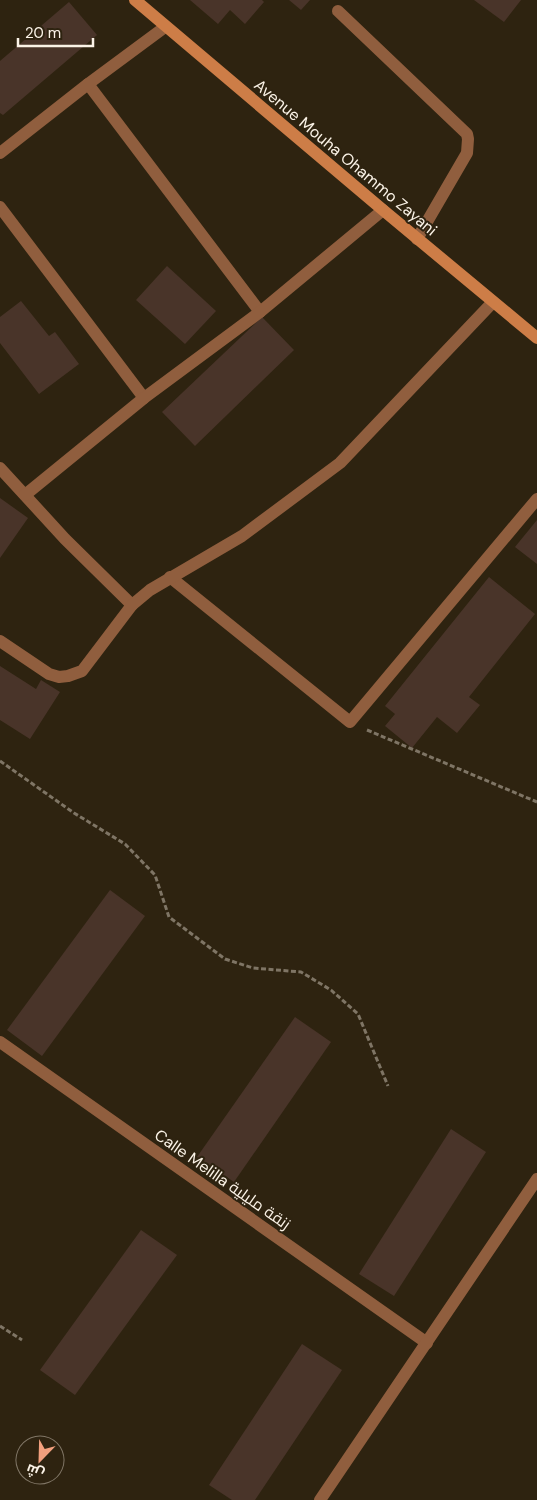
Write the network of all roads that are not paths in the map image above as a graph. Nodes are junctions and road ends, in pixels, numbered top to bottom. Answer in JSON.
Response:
{"nodes":[{"id":1,"x":135,"y":0,"type":"edge"},
{"id":2,"x":338,"y":10,"type":"dead end"},
{"id":3,"x":165,"y":27,"type":"junction"},
{"id":4,"x":88,"y":84,"type":"junction"},
{"id":5,"x":0,"y":153,"type":"edge"},
{"id":6,"x":0,"y":207,"type":"edge"},
{"id":7,"x":382,"y":210,"type":"junction"},
{"id":8,"x":417,"y":239,"type":"junction"},
{"id":9,"x":493,"y":302,"type":"junction"},
{"id":10,"x":260,"y":312,"type":"junction"},
{"id":11,"x":537,"y":338,"type":"edge"},
{"id":12,"x":144,"y":398,"type":"junction"},
{"id":13,"x":0,"y":468,"type":"edge"},
{"id":14,"x":25,"y":496,"type":"junction"},
{"id":15,"x":537,"y":499,"type":"edge"},
{"id":16,"x":170,"y":577,"type":"junction"},
{"id":17,"x":132,"y":605,"type":"junction"},
{"id":18,"x":0,"y":641,"type":"edge"},
{"id":19,"x":0,"y":1042,"type":"edge"},
{"id":20,"x":537,"y":1178,"type":"edge"},
{"id":21,"x":426,"y":1342,"type":"junction"},
{"id":22,"x":320,"y":1500,"type":"edge"}],
"edges":[{"from":1,"to":3,"type":"street","name":"Avenue Mouha Ohammo Zayani"},
{"from":2,"to":8,"type":"street"},
{"from":3,"to":4,"type":"street"},
{"from":3,"to":7,"type":"street","name":"Avenue Mouha Ohammo Zayani"},
{"from":4,"to":5,"type":"street"},
{"from":4,"to":10,"type":"street"},
{"from":6,"to":12,"type":"street"},
{"from":7,"to":8,"type":"street","name":"Avenue Mouha Ohammo Zayani"},
{"from":7,"to":10,"type":"street"},
{"from":8,"to":9,"type":"street","name":"Avenue Mouha Ohammo Zayani"},
{"from":9,"to":11,"type":"street","name":"Avenue Mouha Ohammo Zayani"},
{"from":9,"to":16,"type":"street"},
{"from":10,"to":12,"type":"street"},
{"from":12,"to":14,"type":"street"},
{"from":13,"to":14,"type":"street"},
{"from":14,"to":17,"type":"street"},
{"from":15,"to":16,"type":"street"},
{"from":16,"to":17,"type":"street"},
{"from":17,"to":18,"type":"street"},
{"from":19,"to":21,"type":"street","name":"Calle Melilla زنقة مليلية"},
{"from":20,"to":21,"type":"street"},
{"from":21,"to":22,"type":"street"}]}
